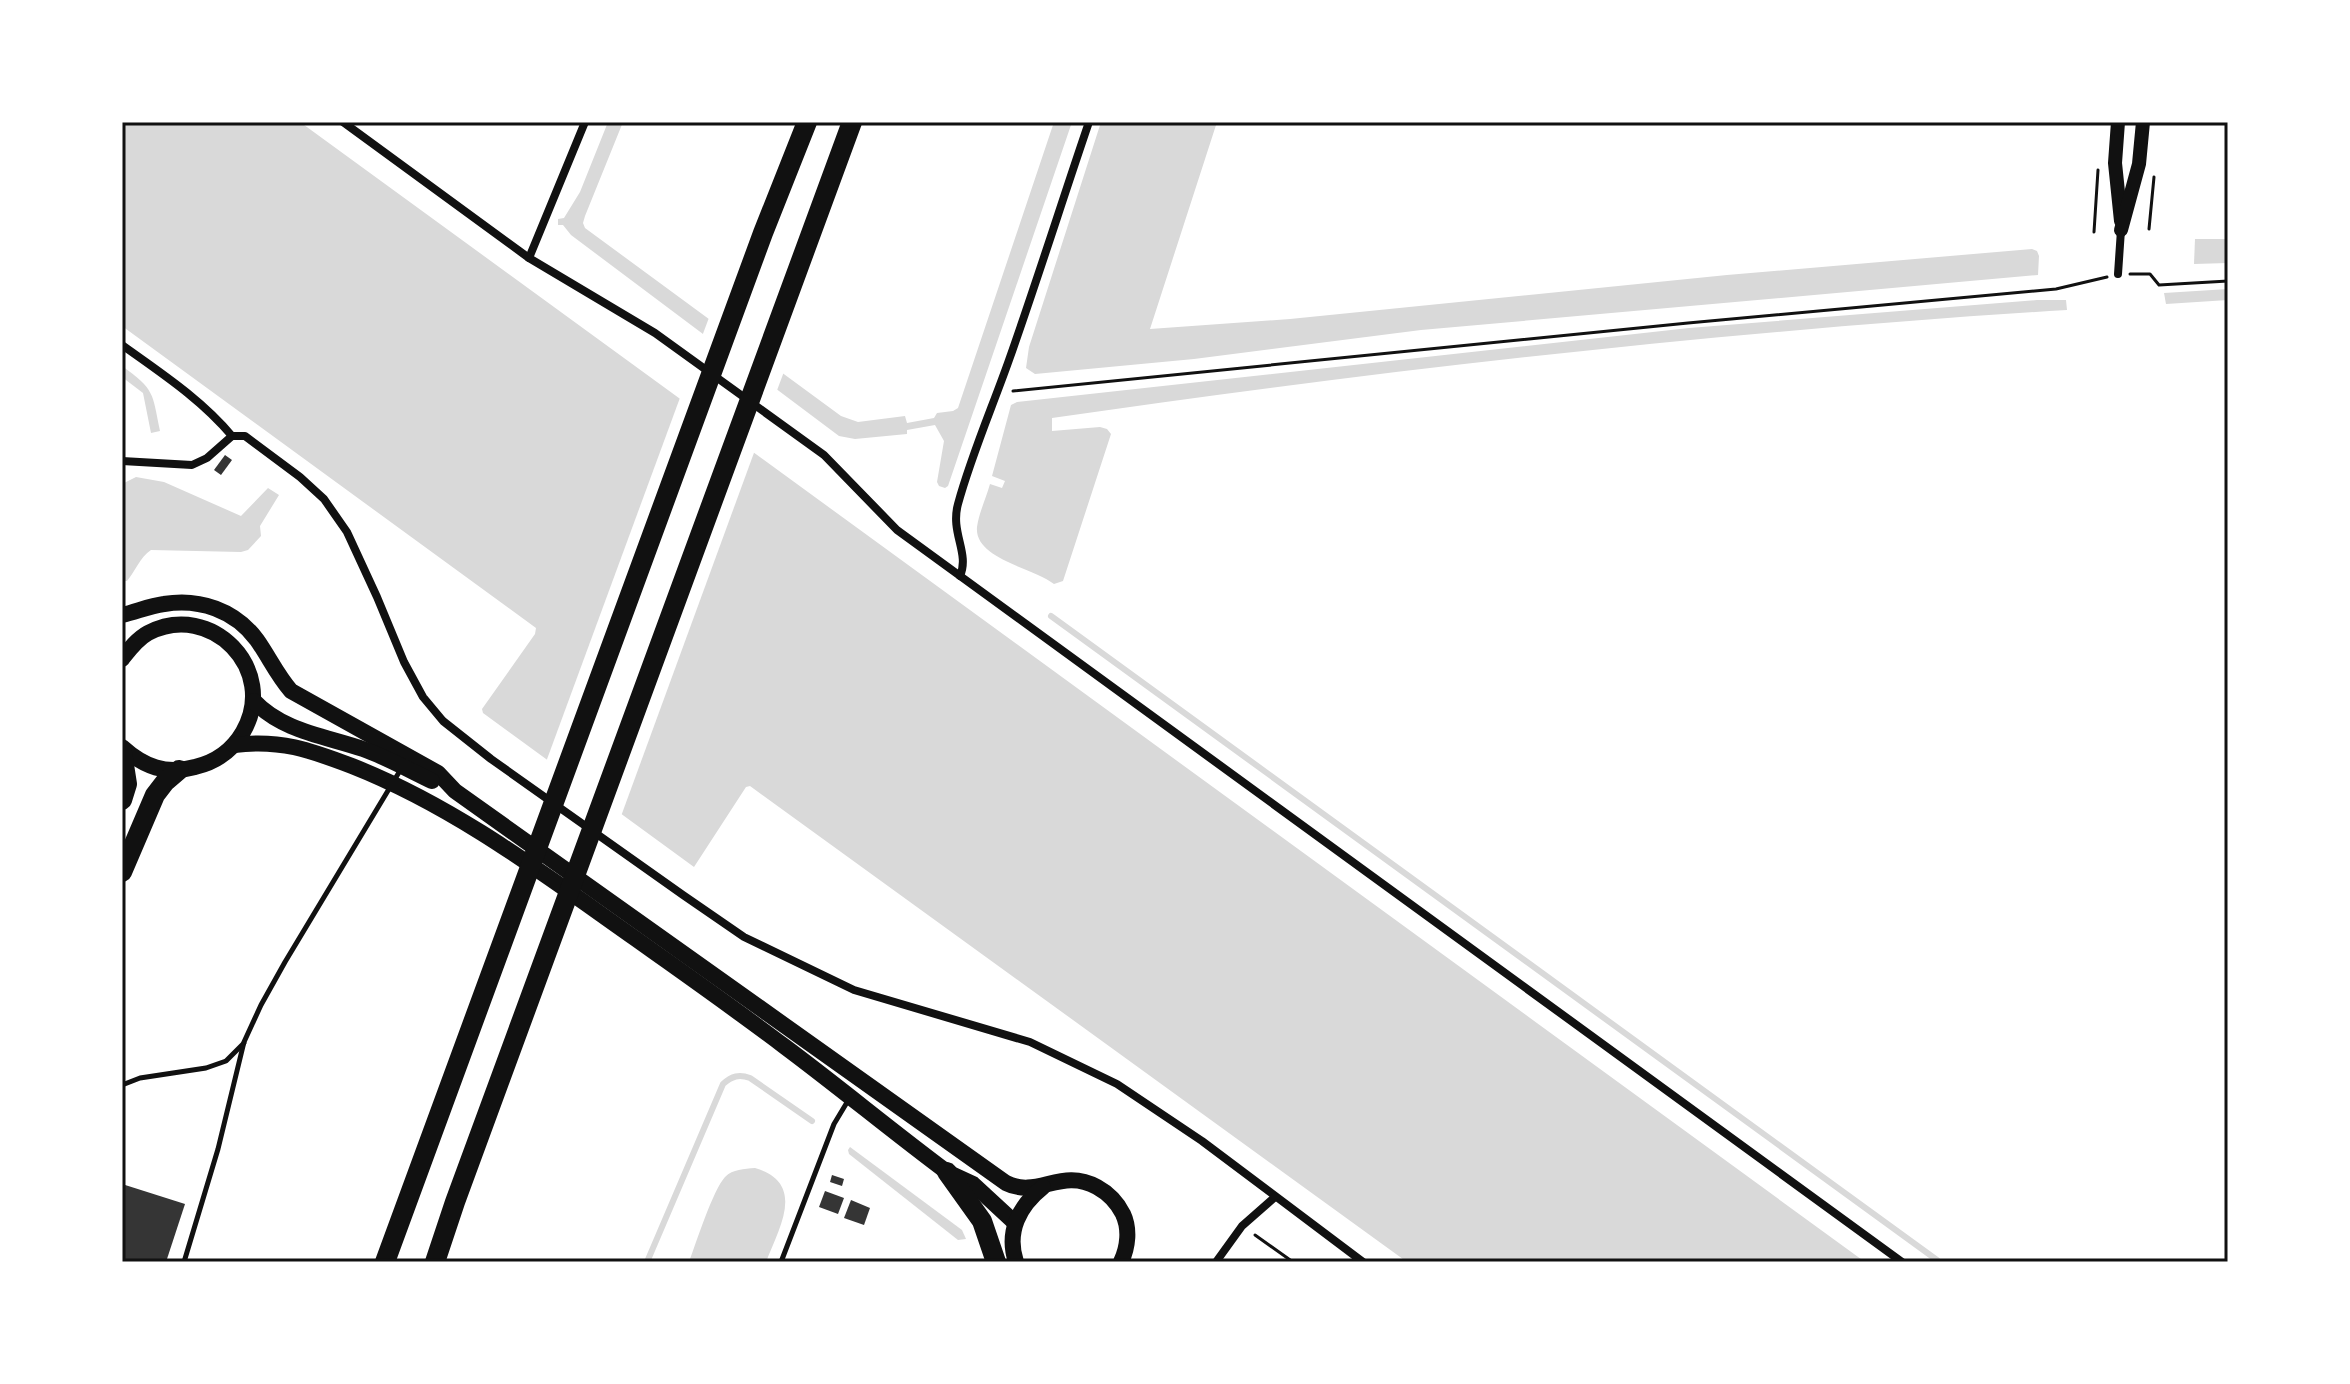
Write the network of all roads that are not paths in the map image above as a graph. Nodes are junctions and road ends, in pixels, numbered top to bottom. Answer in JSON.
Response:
{"nodes":[{"id":1,"x":343,"y":122,"type":"edge"},
{"id":2,"x":585,"y":122,"type":"edge"},
{"id":3,"x":807,"y":122,"type":"edge"},
{"id":4,"x":852,"y":122,"type":"edge"},
{"id":5,"x":1089,"y":122,"type":"edge"},
{"id":6,"x":2118,"y":122,"type":"edge"},
{"id":7,"x":2143,"y":122,"type":"edge"},
{"id":8,"x":2121,"y":230,"type":"junction"},
{"id":9,"x":529,"y":258,"type":"junction"},
{"id":10,"x":2118,"y":274,"type":"road end"},
{"id":11,"x":122,"y":345,"type":"edge"},
{"id":12,"x":232,"y":436,"type":"junction"},
{"id":13,"x":122,"y":461,"type":"edge"},
{"id":14,"x":960,"y":576,"type":"junction"},
{"id":15,"x":122,"y":615,"type":"edge"},
{"id":16,"x":139,"y":639,"type":"junction"},
{"id":17,"x":122,"y":645,"type":"edge"},
{"id":18,"x":122,"y":659,"type":"edge"},
{"id":19,"x":254,"y":701,"type":"junction"},
{"id":20,"x":234,"y":745,"type":"junction"},
{"id":21,"x":122,"y":750,"type":"edge"},
{"id":22,"x":402,"y":766,"type":"junction"},
{"id":23,"x":179,"y":770,"type":"junction"},
{"id":24,"x":394,"y":783,"type":"junction"},
{"id":25,"x":455,"y":791,"type":"junction"},
{"id":26,"x":122,"y":800,"type":"edge"},
{"id":27,"x":122,"y":872,"type":"edge"},
{"id":28,"x":244,"y":1042,"type":"junction"},
{"id":29,"x":122,"y":1085,"type":"edge"},
{"id":30,"x":849,"y":1098,"type":"junction"},
{"id":31,"x":947,"y":1172,"type":"junction"},
{"id":32,"x":1048,"y":1184,"type":"junction"},
{"id":33,"x":1275,"y":1197,"type":"junction"},
{"id":34,"x":1015,"y":1223,"type":"junction"},
{"id":35,"x":1125,"y":1260,"type":"edge"},
{"id":36,"x":184,"y":1262,"type":"edge"},
{"id":37,"x":385,"y":1262,"type":"edge"},
{"id":38,"x":435,"y":1262,"type":"edge"},
{"id":39,"x":781,"y":1262,"type":"edge"},
{"id":40,"x":996,"y":1262,"type":"edge"},
{"id":41,"x":1016,"y":1262,"type":"edge"},
{"id":42,"x":1216,"y":1262,"type":"edge"},
{"id":43,"x":1363,"y":1262,"type":"edge"},
{"id":44,"x":1902,"y":1262,"type":"edge"}],
"edges":[{"from":1,"to":9,"type":"street"},
{"from":2,"to":9,"type":"street"},
{"from":3,"to":37,"type":"highway"},
{"from":4,"to":38,"type":"highway"},
{"from":5,"to":14,"type":"street"},
{"from":6,"to":8,"type":"street"},
{"from":7,"to":8,"type":"street"},
{"from":8,"to":10,"type":"street"},
{"from":9,"to":14,"type":"street"},
{"from":11,"to":12,"type":"street"},
{"from":12,"to":13,"type":"street"},
{"from":12,"to":33,"type":"street"},
{"from":14,"to":44,"type":"street"},
{"from":15,"to":25,"type":"main road"},
{"from":16,"to":17,"type":"main road"},
{"from":16,"to":18,"type":"main road"},
{"from":16,"to":19,"type":"main road"},
{"from":19,"to":20,"type":"main road"},
{"from":19,"to":22,"type":"main road"},
{"from":20,"to":23,"type":"main road"},
{"from":20,"to":24,"type":"main road"},
{"from":21,"to":23,"type":"main road"},
{"from":21,"to":26,"type":"highway"},
{"from":22,"to":24,"type":"lane"},
{"from":22,"to":25,"type":"main road"},
{"from":23,"to":27,"type":"highway"},
{"from":24,"to":28,"type":"lane"},
{"from":24,"to":30,"type":"main road"},
{"from":25,"to":32,"type":"main road"},
{"from":28,"to":29,"type":"lane"},
{"from":28,"to":36,"type":"lane"},
{"from":30,"to":31,"type":"main road"},
{"from":30,"to":39,"type":"lane"},
{"from":31,"to":34,"type":"main road"},
{"from":31,"to":40,"type":"highway"},
{"from":32,"to":34,"type":"main road"},
{"from":32,"to":35,"type":"main road"},
{"from":33,"to":42,"type":"street"},
{"from":33,"to":43,"type":"street"},
{"from":34,"to":41,"type":"main road"}]}
